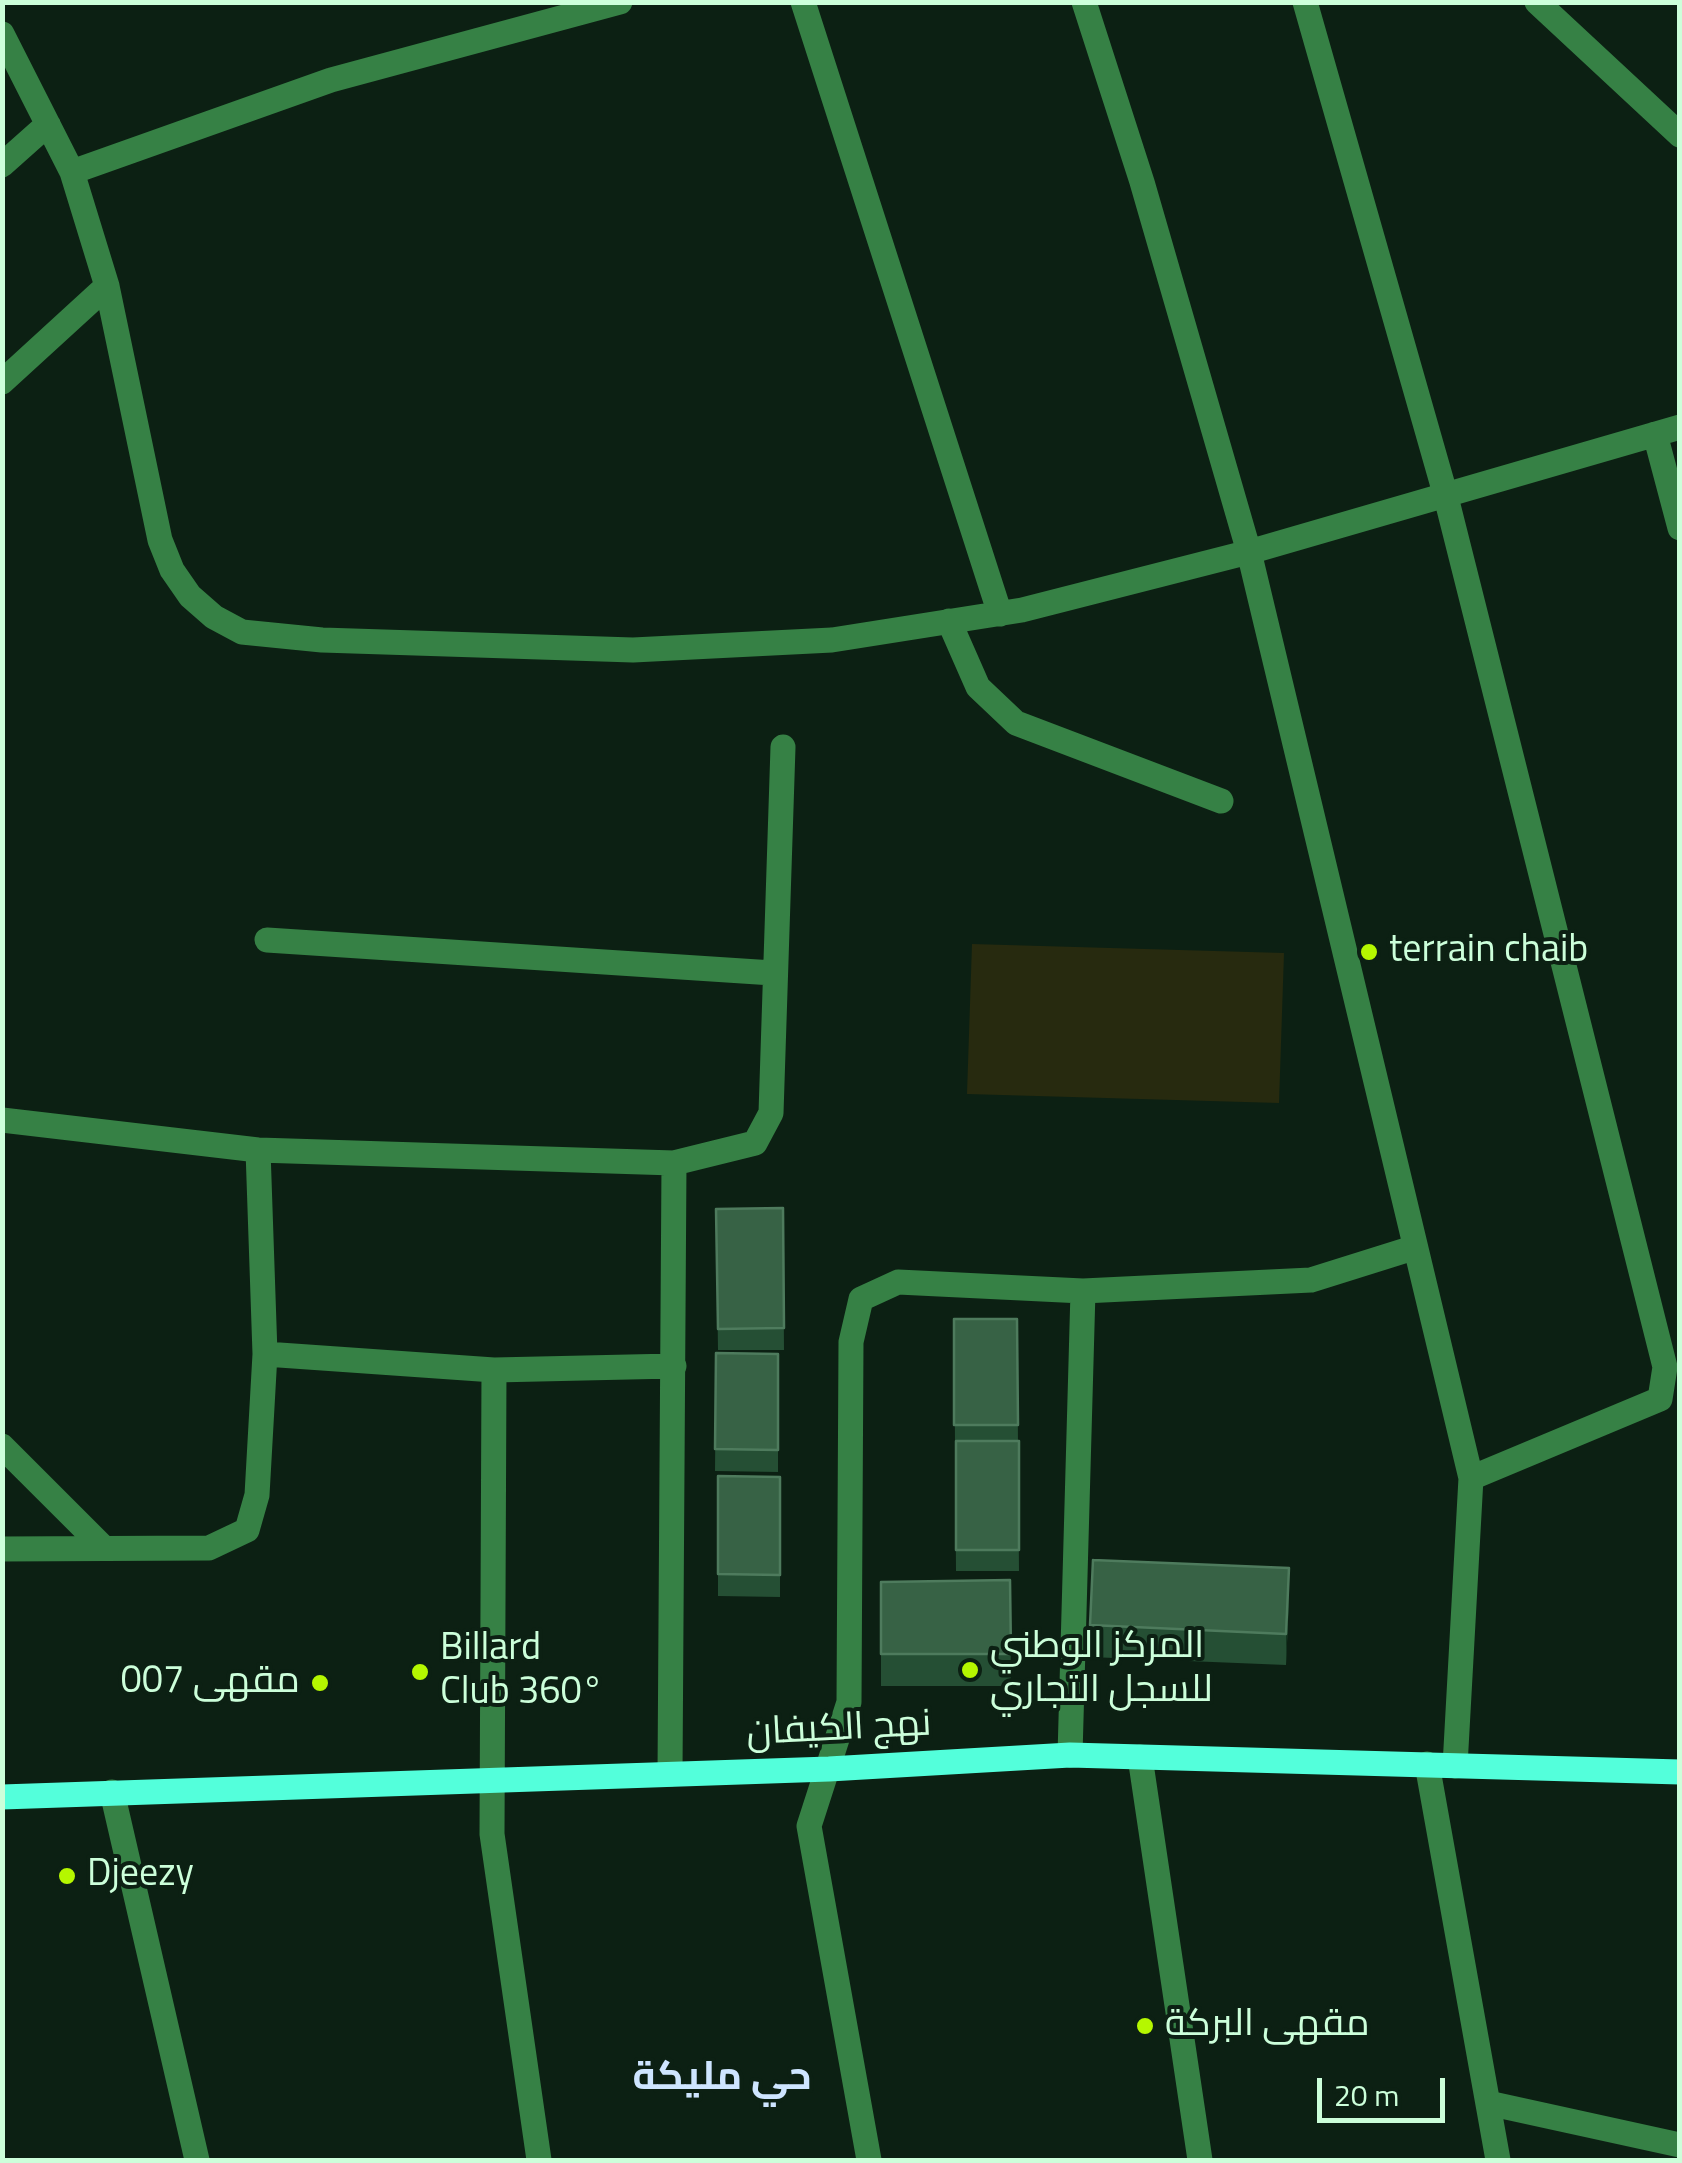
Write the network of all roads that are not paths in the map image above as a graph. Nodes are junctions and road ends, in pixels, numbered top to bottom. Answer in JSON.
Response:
{"nodes":[{"id":1,"x":620,"y":2,"type":"edge"},
{"id":2,"x":803,"y":2,"type":"edge"},
{"id":3,"x":1084,"y":2,"type":"edge"},
{"id":4,"x":1305,"y":2,"type":"edge"},
{"id":5,"x":1536,"y":2,"type":"edge"},
{"id":6,"x":2,"y":34,"type":"edge"},
{"id":7,"x":48,"y":124,"type":"junction"},
{"id":8,"x":1680,"y":135,"type":"edge"},
{"id":9,"x":2,"y":165,"type":"edge"},
{"id":10,"x":72,"y":172,"type":"junction"},
{"id":11,"x":107,"y":286,"type":"junction"},
{"id":12,"x":2,"y":382,"type":"edge"},
{"id":13,"x":1667,"y":431,"type":"edge"},
{"id":14,"x":1445,"y":493,"type":"junction"},
{"id":15,"x":1680,"y":528,"type":"edge"},
{"id":16,"x":1249,"y":552,"type":"junction"},
{"id":17,"x":1000,"y":614,"type":"junction"},
{"id":18,"x":948,"y":622,"type":"junction"},
{"id":19,"x":783,"y":747,"type":"dead end"},
{"id":20,"x":1221,"y":801,"type":"dead end"},
{"id":21,"x":267,"y":940,"type":"dead end"},
{"id":22,"x":773,"y":973,"type":"junction"},
{"id":23,"x":2,"y":1120,"type":"edge"},
{"id":24,"x":258,"y":1150,"type":"junction"},
{"id":25,"x":674,"y":1163,"type":"junction"},
{"id":26,"x":1413,"y":1248,"type":"junction"},
{"id":27,"x":1083,"y":1291,"type":"junction"},
{"id":28,"x":266,"y":1354,"type":"junction"},
{"id":29,"x":674,"y":1366,"type":"junction"},
{"id":30,"x":494,"y":1370,"type":"junction"},
{"id":31,"x":2,"y":1446,"type":"edge"},
{"id":32,"x":1471,"y":1478,"type":"junction"},
{"id":33,"x":101,"y":1545,"type":"junction"},
{"id":34,"x":2,"y":1549,"type":"edge"},
{"id":35,"x":1070,"y":1756,"type":"junction"},
{"id":36,"x":1140,"y":1757,"type":"junction"},
{"id":37,"x":1427,"y":1764,"type":"junction"},
{"id":38,"x":1455,"y":1766,"type":"junction"},
{"id":39,"x":829,"y":1770,"type":"junction"},
{"id":40,"x":1680,"y":1772,"type":"edge"},
{"id":41,"x":670,"y":1774,"type":"junction"},
{"id":42,"x":493,"y":1781,"type":"junction"},
{"id":43,"x":112,"y":1792,"type":"junction"},
{"id":44,"x":2,"y":1797,"type":"edge"},
{"id":45,"x":1488,"y":2104,"type":"junction"},
{"id":46,"x":1680,"y":2145,"type":"edge"},
{"id":47,"x":197,"y":2160,"type":"edge"},
{"id":48,"x":539,"y":2160,"type":"edge"},
{"id":49,"x":869,"y":2160,"type":"edge"},
{"id":50,"x":1200,"y":2160,"type":"edge"},
{"id":51,"x":1498,"y":2160,"type":"edge"}],
"edges":[{"from":1,"to":10,"type":"street"},
{"from":2,"to":17,"type":"street"},
{"from":3,"to":16,"type":"street"},
{"from":4,"to":14,"type":"street"},
{"from":5,"to":8,"type":"street"},
{"from":6,"to":7,"type":"street"},
{"from":7,"to":9,"type":"street"},
{"from":7,"to":10,"type":"street"},
{"from":10,"to":11,"type":"street"},
{"from":11,"to":12,"type":"street"},
{"from":11,"to":18,"type":"street"},
{"from":13,"to":14,"type":"street"},
{"from":13,"to":15,"type":"street"},
{"from":14,"to":16,"type":"street"},
{"from":14,"to":32,"type":"street"},
{"from":16,"to":17,"type":"street"},
{"from":16,"to":26,"type":"street"},
{"from":17,"to":18,"type":"street"},
{"from":18,"to":20,"type":"street"},
{"from":19,"to":22,"type":"street"},
{"from":21,"to":22,"type":"street"},
{"from":22,"to":25,"type":"street"},
{"from":23,"to":24,"type":"street"},
{"from":24,"to":25,"type":"street"},
{"from":24,"to":28,"type":"street"},
{"from":25,"to":29,"type":"street"},
{"from":26,"to":27,"type":"street"},
{"from":26,"to":32,"type":"street"},
{"from":27,"to":35,"type":"street"},
{"from":27,"to":39,"type":"street"},
{"from":28,"to":30,"type":"street"},
{"from":28,"to":33,"type":"street"},
{"from":29,"to":30,"type":"street"},
{"from":29,"to":41,"type":"street"},
{"from":30,"to":42,"type":"street"},
{"from":31,"to":33,"type":"street"},
{"from":32,"to":38,"type":"street"},
{"from":33,"to":34,"type":"street"},
{"from":35,"to":36,"type":"main road","name":"نهج الكيفان"},
{"from":35,"to":39,"type":"main road","name":"نهج الكيفان"},
{"from":36,"to":37,"type":"main road","name":"نهج الكيفان"},
{"from":36,"to":50,"type":"street"},
{"from":37,"to":38,"type":"main road","name":"نهج الكيفان"},
{"from":37,"to":45,"type":"street"},
{"from":38,"to":40,"type":"main road","name":"نهج الكيفان"},
{"from":39,"to":41,"type":"main road","name":"نهج الكيفان"},
{"from":39,"to":49,"type":"street"},
{"from":41,"to":42,"type":"main road","name":"نهج الكيفان"},
{"from":42,"to":43,"type":"main road","name":"نهج الكيفان"},
{"from":42,"to":48,"type":"street"},
{"from":43,"to":44,"type":"main road","name":"نهج الكيفان"},
{"from":43,"to":47,"type":"street"},
{"from":45,"to":46,"type":"street"},
{"from":45,"to":51,"type":"street"}]}
